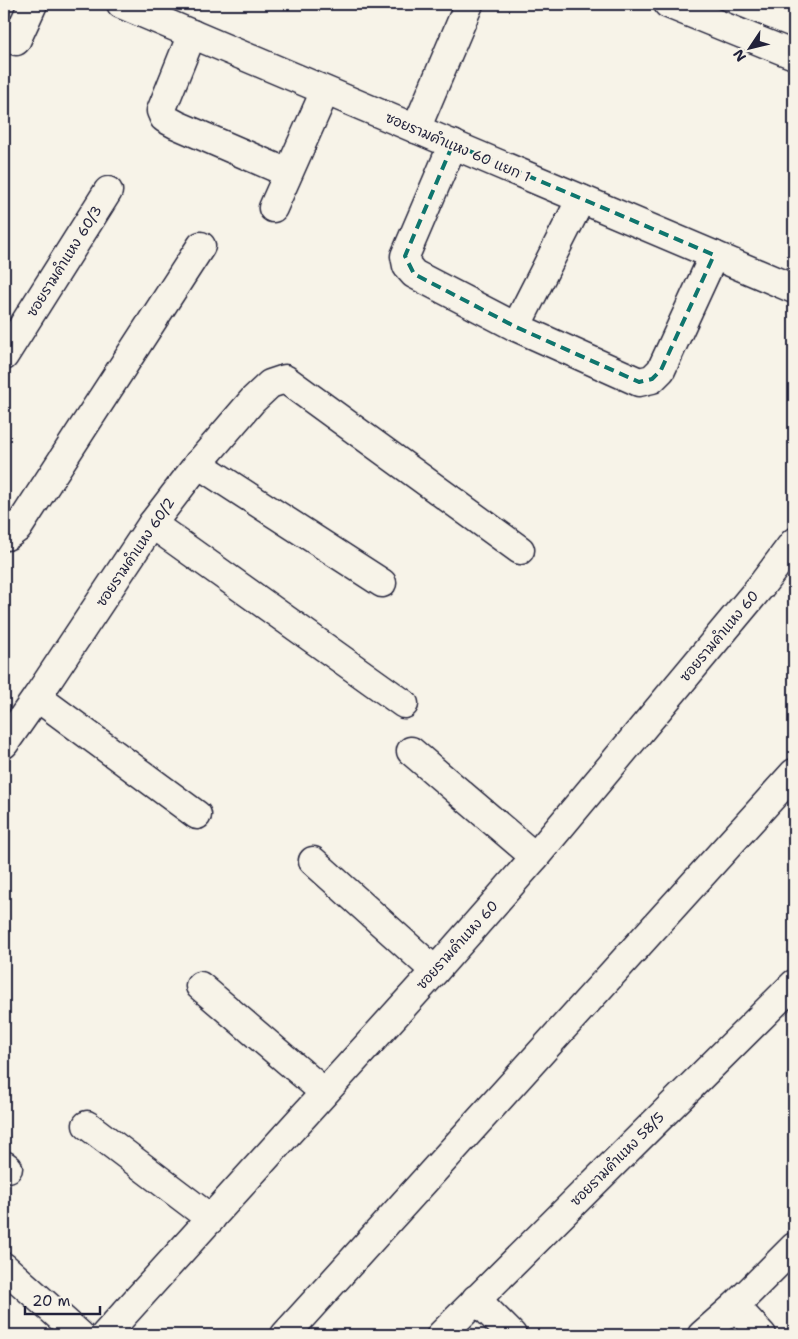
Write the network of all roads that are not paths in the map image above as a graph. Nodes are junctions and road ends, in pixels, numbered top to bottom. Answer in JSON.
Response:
{"nodes":[{"id":1,"x":33,"y":4,"type":"edge"},
{"id":2,"x":121,"y":4,"type":"edge"},
{"id":3,"x":469,"y":4,"type":"edge"},
{"id":4,"x":668,"y":4,"type":"edge"},
{"id":5,"x":192,"y":34,"type":"junction"},
{"id":6,"x":16,"y":41,"type":"dead end"},
{"id":7,"x":794,"y":55,"type":"edge"},
{"id":8,"x":325,"y":90,"type":"junction"},
{"id":9,"x":416,"y":129,"type":"junction"},
{"id":10,"x":453,"y":144,"type":"junction"},
{"id":11,"x":288,"y":173,"type":"junction"},
{"id":12,"x":108,"y":191,"type":"dead end"},
{"id":13,"x":581,"y":199,"type":"junction"},
{"id":14,"x":272,"y":208,"type":"dead end"},
{"id":15,"x":201,"y":246,"type":"dead end"},
{"id":16,"x":714,"y":255,"type":"junction"},
{"id":17,"x":794,"y":289,"type":"edge"},
{"id":18,"x":516,"y":327,"type":"junction"},
{"id":19,"x":4,"y":356,"type":"edge"},
{"id":20,"x":198,"y":464,"type":"junction"},
{"id":21,"x":152,"y":524,"type":"junction"},
{"id":22,"x":4,"y":536,"type":"edge"},
{"id":23,"x":794,"y":542,"type":"edge"},
{"id":24,"x":520,"y":550,"type":"dead end"},
{"id":25,"x":382,"y":583,"type":"dead end"},
{"id":26,"x":37,"y":697,"type":"junction"},
{"id":27,"x":404,"y":704,"type":"dead end"},
{"id":28,"x":4,"y":744,"type":"edge"},
{"id":29,"x":411,"y":750,"type":"dead end"},
{"id":30,"x":794,"y":773,"type":"edge"},
{"id":31,"x":197,"y":815,"type":"dead end"},
{"id":32,"x":535,"y":857,"type":"junction"},
{"id":33,"x":313,"y":861,"type":"dead end"},
{"id":34,"x":435,"y":970,"type":"junction"},
{"id":35,"x":794,"y":984,"type":"edge"},
{"id":36,"x":200,"y":986,"type":"dead end"},
{"id":37,"x":324,"y":1092,"type":"junction"},
{"id":38,"x":87,"y":1125,"type":"dead end"},
{"id":39,"x":211,"y":1219,"type":"junction"},
{"id":40,"x":794,"y":1247,"type":"edge"},
{"id":41,"x":4,"y":1267,"type":"edge"},
{"id":42,"x":476,"y":1299,"type":"junction"},
{"id":43,"x":735,"y":1306,"type":"junction"},
{"id":44,"x":80,"y":1335,"type":"edge"},
{"id":45,"x":105,"y":1335,"type":"edge"},
{"id":46,"x":285,"y":1335,"type":"edge"},
{"id":47,"x":441,"y":1335,"type":"edge"},
{"id":48,"x":512,"y":1335,"type":"edge"},
{"id":49,"x":702,"y":1335,"type":"edge"},
{"id":50,"x":762,"y":1335,"type":"edge"}],
"edges":[{"from":1,"to":6,"type":"street"},
{"from":2,"to":5,"type":"street","name":"ซอยรามคำแหง 60 แยก 1"},
{"from":3,"to":9,"type":"street"},
{"from":4,"to":7,"type":"street"},
{"from":5,"to":8,"type":"street","name":"ซอยรามคำแหง 60 แยก 1"},
{"from":5,"to":11,"type":"street"},
{"from":8,"to":9,"type":"street","name":"ซอยรามคำแหง 60 แยก 1"},
{"from":8,"to":11,"type":"street"},
{"from":9,"to":10,"type":"street","name":"ซอยรามคำแหง 60 แยก 1"},
{"from":10,"to":13,"type":"street","name":"ซอยรามคำแหง 60 แยก 1"},
{"from":10,"to":18,"type":"street"},
{"from":11,"to":14,"type":"street"},
{"from":12,"to":19,"type":"street","name":"ซอยรามคำแหง 60/3"},
{"from":13,"to":16,"type":"street","name":"ซอยรามคำแหง 60 แยก 1"},
{"from":13,"to":18,"type":"street"},
{"from":15,"to":22,"type":"street"},
{"from":16,"to":17,"type":"street","name":"ซอยรามคำแหง 60 แยก 1"},
{"from":16,"to":18,"type":"street"},
{"from":20,"to":21,"type":"street","name":"ซอยรามคำแหง 60/2"},
{"from":20,"to":24,"type":"street","name":"ซอยรามคำแหง 60/2"},
{"from":20,"to":25,"type":"street"},
{"from":21,"to":26,"type":"street","name":"ซอยรามคำแหง 60/2"},
{"from":21,"to":27,"type":"street"},
{"from":23,"to":32,"type":"street","name":"ซอยรามคำแหง 60"},
{"from":26,"to":28,"type":"street","name":"ซอยรามคำแหง 60/2"},
{"from":26,"to":31,"type":"street"},
{"from":29,"to":32,"type":"street"},
{"from":30,"to":46,"type":"street"},
{"from":32,"to":34,"type":"street","name":"ซอยรามคำแหง 60"},
{"from":33,"to":34,"type":"street"},
{"from":34,"to":37,"type":"street","name":"ซอยรามคำแหง 60"},
{"from":35,"to":42,"type":"street","name":"ซอยรามคำแหง 58/5"},
{"from":36,"to":37,"type":"street"},
{"from":37,"to":39,"type":"street","name":"ซอยรามคำแหง 60"},
{"from":38,"to":39,"type":"street"},
{"from":39,"to":45,"type":"street","name":"ซอยรามคำแหง 60"},
{"from":40,"to":43,"type":"street"},
{"from":41,"to":44,"type":"street"},
{"from":42,"to":47,"type":"street","name":"ซอยรามคำแหง 58/5"},
{"from":42,"to":48,"type":"street"},
{"from":43,"to":49,"type":"street"},
{"from":43,"to":50,"type":"street"}]}
